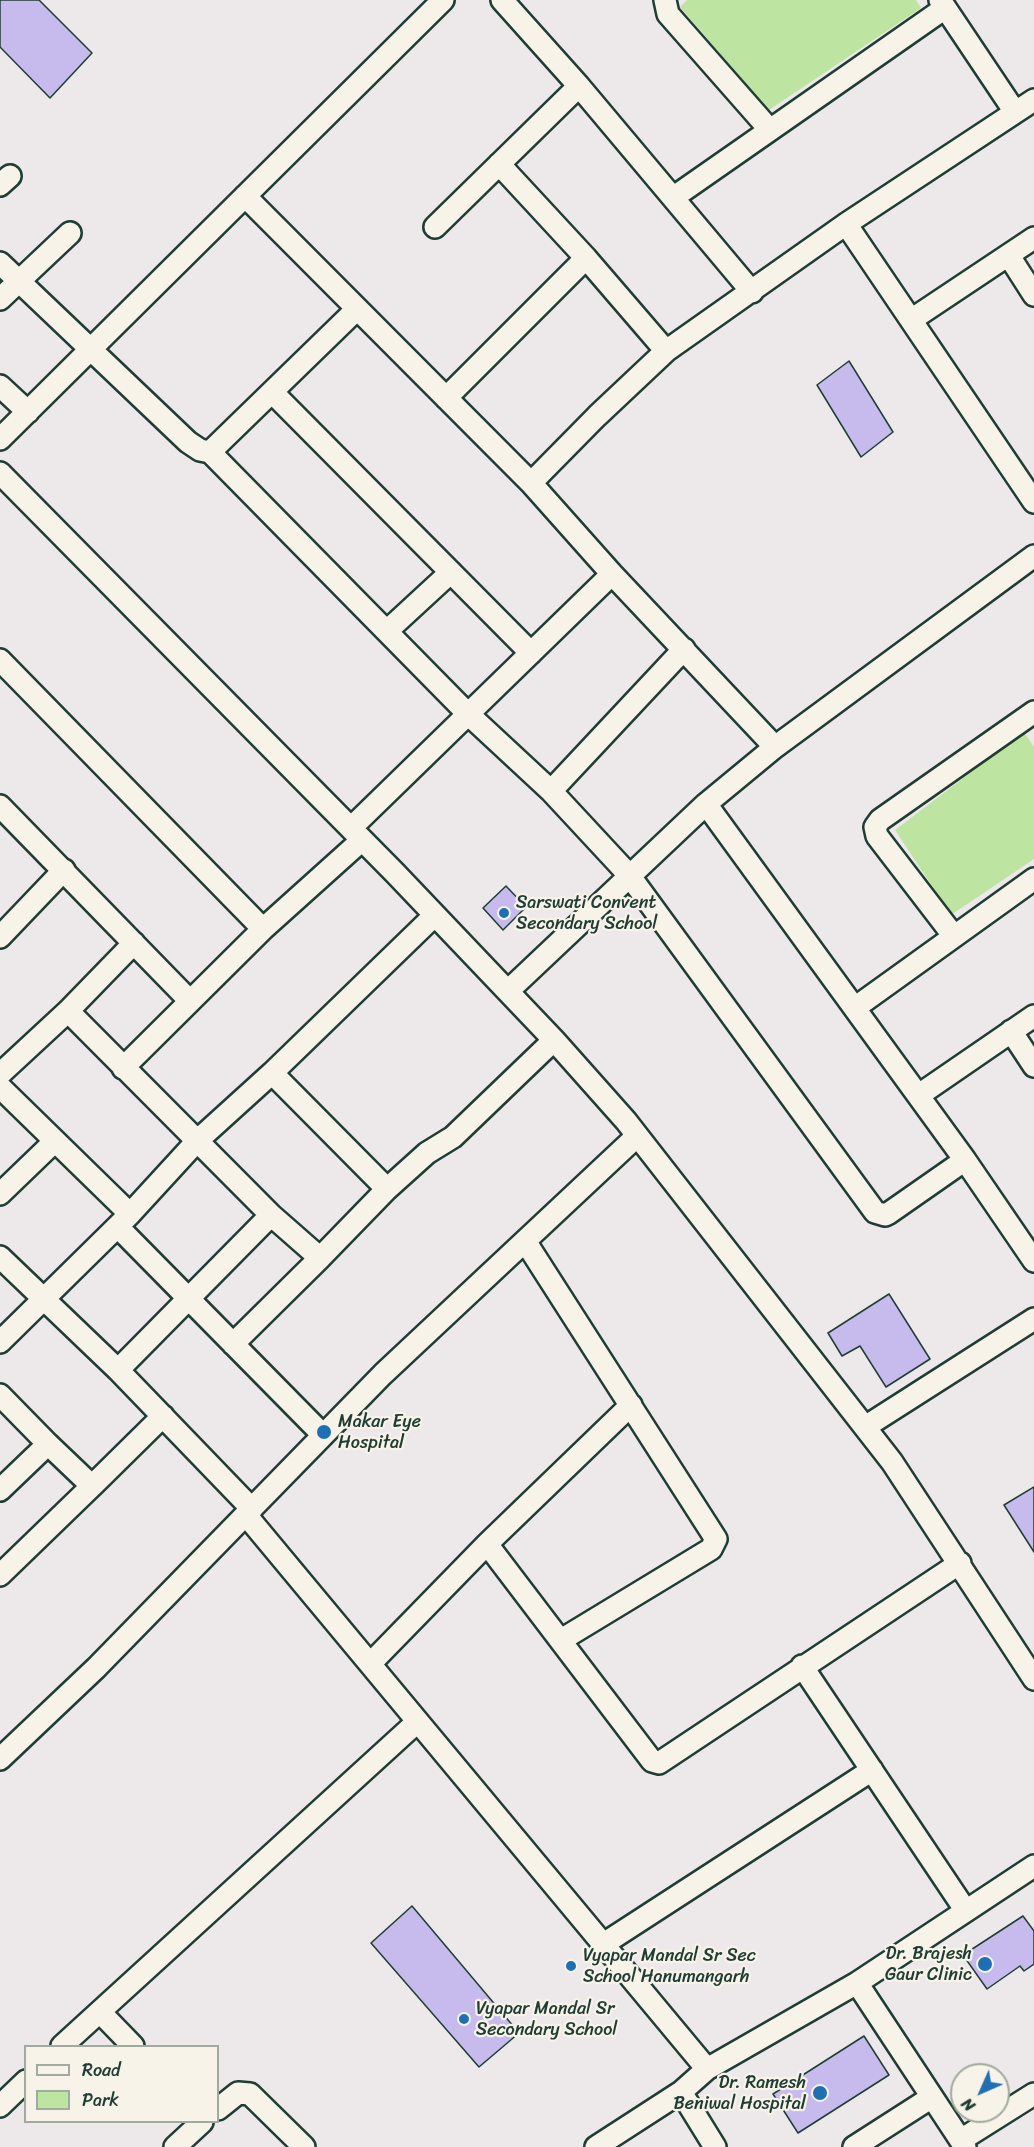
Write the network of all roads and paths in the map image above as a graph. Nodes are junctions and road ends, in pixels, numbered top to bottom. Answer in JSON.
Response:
{"nodes":[{"id":1,"x":443,"y":0,"type":"edge"},
{"id":2,"x":502,"y":0,"type":"edge"},
{"id":3,"x":665,"y":0,"type":"edge"},
{"id":4,"x":942,"y":4,"type":"edge"},
{"id":5,"x":579,"y":86,"type":"junction"},
{"id":6,"x":1034,"y":100,"type":"edge"},
{"id":7,"x":1015,"y":112,"type":"junction"},
{"id":8,"x":770,"y":130,"type":"junction"},
{"id":9,"x":499,"y":165,"type":"junction"},
{"id":10,"x":245,"y":196,"type":"junction"},
{"id":11,"x":674,"y":197,"type":"junction"},
{"id":12,"x":846,"y":224,"type":"junction"},
{"id":13,"x":435,"y":227,"type":"dead end"},
{"id":14,"x":70,"y":234,"type":"dead end"},
{"id":15,"x":1034,"y":238,"type":"edge"},
{"id":16,"x":1009,"y":256,"type":"junction"},
{"id":17,"x":586,"y":258,"type":"junction"},
{"id":18,"x":0,"y":263,"type":"edge"},
{"id":19,"x":18,"y":282,"type":"junction"},
{"id":20,"x":752,"y":291,"type":"junction"},
{"id":21,"x":1034,"y":295,"type":"edge"},
{"id":22,"x":0,"y":299,"type":"edge"},
{"id":23,"x":357,"y":309,"type":"junction"},
{"id":24,"x":911,"y":320,"type":"junction"},
{"id":25,"x":90,"y":350,"type":"junction"},
{"id":26,"x":666,"y":351,"type":"junction"},
{"id":27,"x":0,"y":386,"type":"edge"},
{"id":28,"x":272,"y":392,"type":"junction"},
{"id":29,"x":446,"y":398,"type":"junction"},
{"id":30,"x":28,"y":412,"type":"junction"},
{"id":31,"x":0,"y":440,"type":"edge"},
{"id":32,"x":210,"y":452,"type":"junction"},
{"id":33,"x":0,"y":473,"type":"edge"},
{"id":34,"x":531,"y":483,"type":"junction"},
{"id":35,"x":1034,"y":502,"type":"edge"},
{"id":36,"x":1034,"y":556,"type":"edge"},
{"id":37,"x":451,"y":572,"type":"junction"},
{"id":38,"x":612,"y":574,"type":"junction"},
{"id":39,"x":387,"y":631,"type":"junction"},
{"id":40,"x":684,"y":649,"type":"junction"},
{"id":41,"x":531,"y":653,"type":"junction"},
{"id":42,"x":0,"y":660,"type":"edge"},
{"id":43,"x":467,"y":713,"type":"junction"},
{"id":44,"x":1033,"y":714,"type":"edge"},
{"id":45,"x":776,"y":747,"type":"junction"},
{"id":46,"x":551,"y":791,"type":"junction"},
{"id":47,"x":706,"y":804,"type":"junction"},
{"id":48,"x":0,"y":806,"type":"edge"},
{"id":49,"x":356,"y":834,"type":"junction"},
{"id":50,"x":64,"y":870,"type":"junction"},
{"id":51,"x":629,"y":875,"type":"junction"},
{"id":52,"x":1034,"y":879,"type":"edge"},
{"id":53,"x":435,"y":915,"type":"junction"},
{"id":54,"x":263,"y":929,"type":"junction"},
{"id":55,"x":953,"y":935,"type":"junction"},
{"id":56,"x":0,"y":938,"type":"edge"},
{"id":57,"x":135,"y":943,"type":"junction"},
{"id":58,"x":508,"y":991,"type":"junction"},
{"id":59,"x":189,"y":1000,"type":"junction"},
{"id":60,"x":856,"y":1007,"type":"junction"},
{"id":61,"x":68,"y":1011,"type":"junction"},
{"id":62,"x":1034,"y":1016,"type":"edge"},
{"id":63,"x":1011,"y":1031,"type":"junction"},
{"id":64,"x":554,"y":1040,"type":"junction"},
{"id":65,"x":1034,"y":1066,"type":"edge"},
{"id":66,"x":123,"y":1068,"type":"junction"},
{"id":67,"x":272,"y":1073,"type":"junction"},
{"id":68,"x":0,"y":1074,"type":"edge"},
{"id":69,"x":0,"y":1086,"type":"edge"},
{"id":70,"x":919,"y":1095,"type":"junction"},
{"id":71,"x":637,"y":1136,"type":"junction"},
{"id":72,"x":55,"y":1141,"type":"junction"},
{"id":73,"x":197,"y":1141,"type":"junction"},
{"id":74,"x":965,"y":1160,"type":"junction"},
{"id":75,"x":387,"y":1189,"type":"junction"},
{"id":76,"x":0,"y":1194,"type":"edge"},
{"id":77,"x":271,"y":1215,"type":"junction"},
{"id":78,"x":124,"y":1220,"type":"junction"},
{"id":79,"x":525,"y":1241,"type":"junction"},
{"id":80,"x":0,"y":1257,"type":"edge"},
{"id":81,"x":320,"y":1258,"type":"junction"},
{"id":82,"x":1034,"y":1262,"type":"edge"},
{"id":83,"x":42,"y":1299,"type":"junction"},
{"id":84,"x":187,"y":1300,"type":"junction"},
{"id":85,"x":1034,"y":1319,"type":"edge"},
{"id":86,"x":0,"y":1342,"type":"edge"},
{"id":87,"x":233,"y":1344,"type":"junction"},
{"id":88,"x":118,"y":1370,"type":"junction"},
{"id":89,"x":0,"y":1395,"type":"edge"},
{"id":90,"x":631,"y":1405,"type":"junction"},
{"id":91,"x":163,"y":1416,"type":"junction"},
{"id":92,"x":865,"y":1427,"type":"junction"},
{"id":93,"x":323,"y":1435,"type":"junction"},
{"id":94,"x":48,"y":1444,"type":"junction"},
{"id":95,"x":92,"y":1486,"type":"junction"},
{"id":96,"x":0,"y":1490,"type":"edge"},
{"id":97,"x":249,"y":1512,"type":"junction"},
{"id":98,"x":487,"y":1544,"type":"junction"},
{"id":99,"x":960,"y":1563,"type":"junction"},
{"id":100,"x":0,"y":1575,"type":"edge"},
{"id":101,"x":561,"y":1640,"type":"junction"},
{"id":102,"x":369,"y":1664,"type":"junction"},
{"id":103,"x":802,"y":1666,"type":"junction"},
{"id":104,"x":1034,"y":1679,"type":"edge"},
{"id":105,"x":417,"y":1722,"type":"junction"},
{"id":106,"x":5,"y":1745,"type":"edge"},
{"id":107,"x":872,"y":1770,"type":"junction"},
{"id":108,"x":1034,"y":1866,"type":"edge"},
{"id":109,"x":966,"y":1911,"type":"junction"},
{"id":110,"x":602,"y":1945,"type":"junction"},
{"id":111,"x":857,"y":1983,"type":"junction"},
{"id":112,"x":100,"y":2012,"type":"junction"},
{"id":113,"x":63,"y":2045,"type":"edge"},
{"id":114,"x":132,"y":2045,"type":"edge"},
{"id":115,"x":707,"y":2069,"type":"junction"},
{"id":116,"x":24,"y":2083,"type":"edge"},
{"id":117,"x":681,"y":2092,"type":"junction"},
{"id":118,"x":1034,"y":2094,"type":"edge"},
{"id":119,"x":932,"y":2097,"type":"junction"},
{"id":120,"x":0,"y":2106,"type":"edge"},
{"id":121,"x":219,"y":2108,"type":"edge"},
{"id":122,"x":200,"y":2123,"type":"edge"},
{"id":123,"x":963,"y":2144,"type":"edge"},
{"id":124,"x":175,"y":2147,"type":"edge"},
{"id":125,"x":304,"y":2147,"type":"edge"},
{"id":126,"x":596,"y":2147,"type":"edge"},
{"id":127,"x":715,"y":2147,"type":"edge"},
{"id":128,"x":854,"y":2147,"type":"edge"}],
"edges":[{"from":1,"to":10,"type":"street"},
{"from":2,"to":5,"type":"street"},
{"from":3,"to":8,"type":"street"},
{"from":4,"to":7,"type":"street"},
{"from":4,"to":8,"type":"street"},
{"from":5,"to":9,"type":"street"},
{"from":5,"to":11,"type":"street"},
{"from":6,"to":7,"type":"street"},
{"from":7,"to":12,"type":"street"},
{"from":8,"to":11,"type":"street"},
{"from":9,"to":13,"type":"street"},
{"from":9,"to":17,"type":"street"},
{"from":10,"to":23,"type":"street"},
{"from":10,"to":25,"type":"street"},
{"from":11,"to":20,"type":"street"},
{"from":12,"to":20,"type":"street"},
{"from":12,"to":24,"type":"street"},
{"from":14,"to":19,"type":"street"},
{"from":15,"to":16,"type":"street"},
{"from":16,"to":21,"type":"street"},
{"from":16,"to":24,"type":"street"},
{"from":17,"to":26,"type":"street"},
{"from":17,"to":29,"type":"street"},
{"from":18,"to":19,"type":"street"},
{"from":19,"to":22,"type":"street"},
{"from":19,"to":25,"type":"street"},
{"from":20,"to":26,"type":"street"},
{"from":23,"to":28,"type":"street"},
{"from":23,"to":29,"type":"street"},
{"from":24,"to":35,"type":"street"},
{"from":25,"to":30,"type":"street"},
{"from":25,"to":32,"type":"street"},
{"from":26,"to":34,"type":"street"},
{"from":27,"to":30,"type":"street"},
{"from":28,"to":32,"type":"street"},
{"from":28,"to":37,"type":"street"},
{"from":29,"to":34,"type":"street"},
{"from":30,"to":31,"type":"street"},
{"from":32,"to":39,"type":"street"},
{"from":33,"to":49,"type":"street"},
{"from":34,"to":38,"type":"street"},
{"from":36,"to":45,"type":"street"},
{"from":37,"to":39,"type":"street"},
{"from":37,"to":41,"type":"street"},
{"from":38,"to":40,"type":"street"},
{"from":38,"to":41,"type":"street"},
{"from":39,"to":43,"type":"street"},
{"from":40,"to":45,"type":"street"},
{"from":40,"to":46,"type":"street"},
{"from":41,"to":43,"type":"street"},
{"from":42,"to":54,"type":"street"},
{"from":43,"to":46,"type":"street"},
{"from":43,"to":49,"type":"street"},
{"from":44,"to":55,"type":"street"},
{"from":45,"to":47,"type":"street"},
{"from":46,"to":51,"type":"street"},
{"from":47,"to":51,"type":"street"},
{"from":47,"to":60,"type":"street"},
{"from":48,"to":50,"type":"street"},
{"from":49,"to":53,"type":"street"},
{"from":49,"to":54,"type":"street"},
{"from":50,"to":56,"type":"street"},
{"from":50,"to":57,"type":"street"},
{"from":51,"to":58,"type":"street"},
{"from":51,"to":74,"type":"street"},
{"from":52,"to":55,"type":"street"},
{"from":53,"to":58,"type":"street"},
{"from":53,"to":67,"type":"street"},
{"from":54,"to":59,"type":"street"},
{"from":55,"to":60,"type":"street"},
{"from":57,"to":59,"type":"street"},
{"from":57,"to":61,"type":"street"},
{"from":58,"to":64,"type":"street"},
{"from":59,"to":66,"type":"street"},
{"from":60,"to":70,"type":"street"},
{"from":61,"to":66,"type":"street"},
{"from":61,"to":68,"type":"street"},
{"from":62,"to":63,"type":"street"},
{"from":63,"to":65,"type":"street"},
{"from":63,"to":70,"type":"street"},
{"from":64,"to":71,"type":"street"},
{"from":64,"to":75,"type":"street"},
{"from":66,"to":73,"type":"street"},
{"from":67,"to":73,"type":"street"},
{"from":67,"to":75,"type":"street"},
{"from":69,"to":72,"type":"street"},
{"from":70,"to":74,"type":"street"},
{"from":71,"to":79,"type":"street"},
{"from":71,"to":92,"type":"street"},
{"from":72,"to":76,"type":"street"},
{"from":72,"to":78,"type":"street"},
{"from":73,"to":77,"type":"street"},
{"from":73,"to":78,"type":"street"},
{"from":74,"to":82,"type":"street"},
{"from":75,"to":81,"type":"street"},
{"from":77,"to":81,"type":"street"},
{"from":77,"to":84,"type":"street"},
{"from":78,"to":83,"type":"street"},
{"from":78,"to":84,"type":"street"},
{"from":79,"to":90,"type":"street"},
{"from":79,"to":93,"type":"street"},
{"from":80,"to":83,"type":"street"},
{"from":81,"to":87,"type":"street"},
{"from":83,"to":86,"type":"street"},
{"from":83,"to":88,"type":"street"},
{"from":84,"to":87,"type":"street"},
{"from":84,"to":88,"type":"street"},
{"from":85,"to":92,"type":"street"},
{"from":87,"to":93,"type":"street"},
{"from":88,"to":91,"type":"street"},
{"from":89,"to":94,"type":"street"},
{"from":90,"to":98,"type":"street"},
{"from":90,"to":101,"type":"street"},
{"from":91,"to":95,"type":"street"},
{"from":91,"to":97,"type":"street"},
{"from":92,"to":99,"type":"street"},
{"from":93,"to":97,"type":"street"},
{"from":94,"to":95,"type":"street"},
{"from":94,"to":96,"type":"street"},
{"from":95,"to":100,"type":"street"},
{"from":97,"to":102,"type":"street"},
{"from":97,"to":106,"type":"street"},
{"from":98,"to":101,"type":"street"},
{"from":98,"to":102,"type":"street"},
{"from":99,"to":103,"type":"street"},
{"from":99,"to":104,"type":"street"},
{"from":101,"to":103,"type":"street"},
{"from":102,"to":105,"type":"street"},
{"from":103,"to":107,"type":"street"},
{"from":105,"to":110,"type":"street"},
{"from":105,"to":112,"type":"street"},
{"from":107,"to":109,"type":"street"},
{"from":107,"to":110,"type":"street"},
{"from":108,"to":109,"type":"street"},
{"from":109,"to":111,"type":"street"},
{"from":110,"to":115,"type":"street"},
{"from":111,"to":115,"type":"street"},
{"from":111,"to":119,"type":"street"},
{"from":112,"to":113,"type":"street"},
{"from":112,"to":114,"type":"street"},
{"from":115,"to":117,"type":"street"},
{"from":116,"to":120,"type":"street"},
{"from":117,"to":126,"type":"street"},
{"from":117,"to":127,"type":"street"},
{"from":118,"to":123,"type":"street"},
{"from":119,"to":123,"type":"street"},
{"from":119,"to":128,"type":"street"},
{"from":121,"to":125,"type":"street"},
{"from":122,"to":124,"type":"street"}]}
